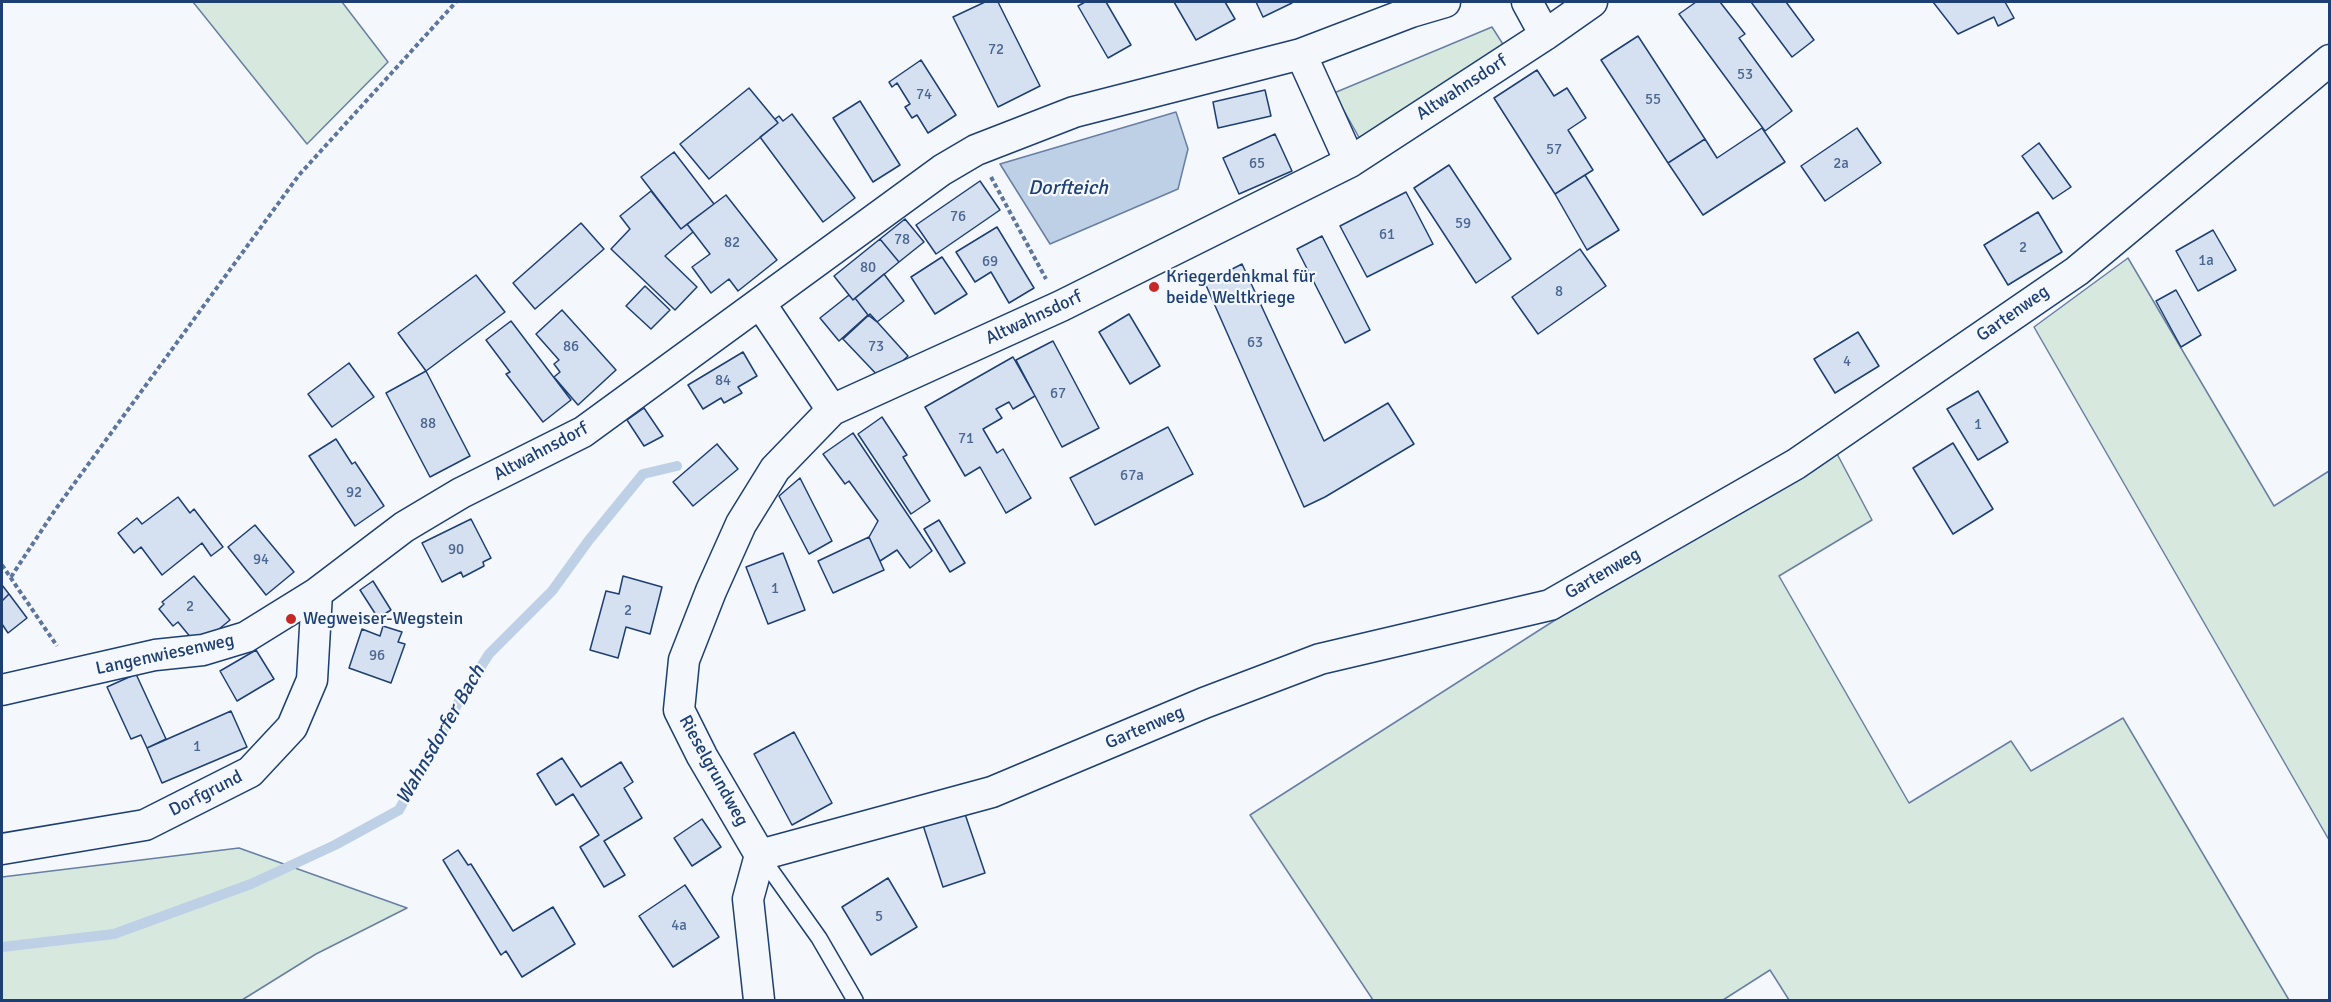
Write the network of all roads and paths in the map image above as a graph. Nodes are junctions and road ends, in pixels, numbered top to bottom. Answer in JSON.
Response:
{"nodes":[{"id":1,"x":456,"y":2,"type":"edge"},
{"id":2,"x":1445,"y":2,"type":"edge"},
{"id":3,"x":1527,"y":2,"type":"edge"},
{"id":4,"x":1592,"y":2,"type":"edge"},
{"id":5,"x":1545,"y":35,"type":"junction"},
{"id":6,"x":1301,"y":54,"type":"junction"},
{"id":7,"x":2330,"y":60,"type":"edge"},
{"id":8,"x":976,"y":150,"type":"junction"},
{"id":9,"x":1350,"y":162,"type":"junction"},
{"id":10,"x":760,"y":303,"type":"junction"},
{"id":11,"x":1060,"y":306,"type":"junction"},
{"id":12,"x":832,"y":410,"type":"junction"},
{"id":13,"x":2,"y":565,"type":"edge"},
{"id":14,"x":11,"y":577,"type":"junction"},
{"id":15,"x":317,"y":593,"type":"junction"},
{"id":16,"x":75,"y":673,"type":"junction"},
{"id":17,"x":2,"y":690,"type":"edge"},
{"id":18,"x":2,"y":849,"type":"edge"},
{"id":19,"x":760,"y":855,"type":"junction"},
{"id":20,"x":759,"y":1000,"type":"edge"},
{"id":21,"x":855,"y":1000,"type":"edge"}],
"edges":[{"from":1,"to":14,"type":"path"},
{"from":2,"to":6,"type":"street","name":"Altwahnsdorf"},
{"from":3,"to":5,"type":"street"},
{"from":4,"to":5,"type":"street","name":"Altwahnsdorf"},
{"from":5,"to":9,"type":"street","name":"Altwahnsdorf"},
{"from":6,"to":8,"type":"street","name":"Altwahnsdorf"},
{"from":6,"to":9,"type":"street"},
{"from":7,"to":19,"type":"street","name":"Gartenweg"},
{"from":8,"to":10,"type":"street","name":"Altwahnsdorf"},
{"from":8,"to":11,"type":"path"},
{"from":9,"to":11,"type":"street","name":"Altwahnsdorf"},
{"from":10,"to":12,"type":"street"},
{"from":10,"to":15,"type":"street","name":"Altwahnsdorf"},
{"from":11,"to":12,"type":"street","name":"Altwahnsdorf"},
{"from":12,"to":19,"type":"street","name":"Rieselgrundweg"},
{"from":13,"to":14,"type":"path"},
{"from":14,"to":16,"type":"path"},
{"from":15,"to":16,"type":"street","name":"Langenwiesenweg"},
{"from":15,"to":18,"type":"street","name":"Dorfgrund"},
{"from":16,"to":17,"type":"street","name":"Langenwiesenweg"},
{"from":19,"to":20,"type":"street"},
{"from":19,"to":21,"type":"lane","name":"Rieselgrundweg"}]}
